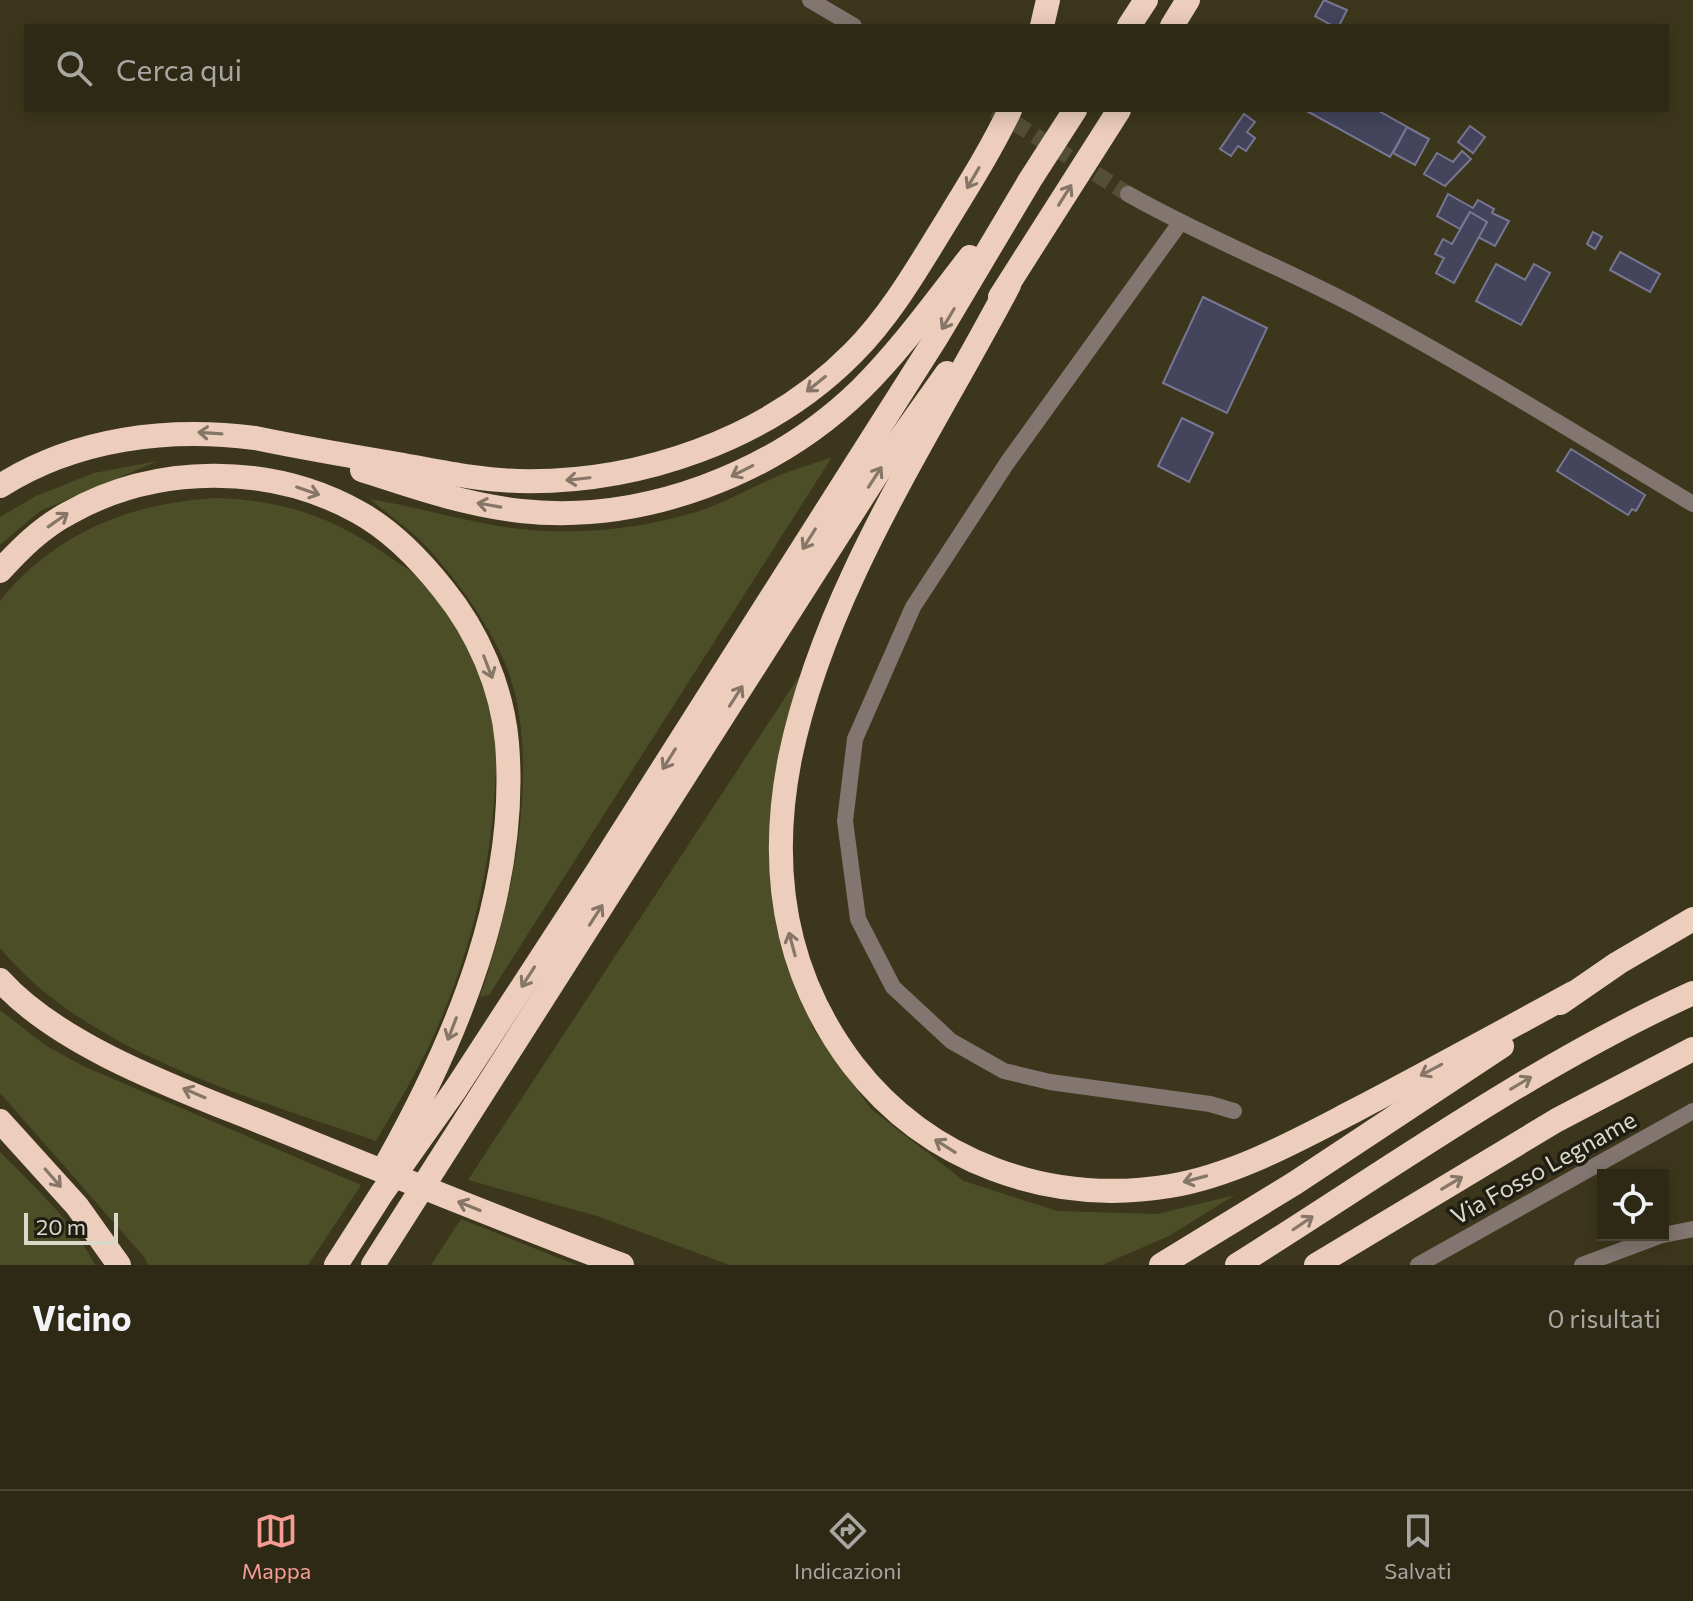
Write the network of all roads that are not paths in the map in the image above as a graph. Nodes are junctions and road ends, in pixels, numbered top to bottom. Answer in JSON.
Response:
{"nodes":[{"id":1,"x":810,"y":0,"type":"edge"},
{"id":2,"x":1048,"y":0,"type":"edge"},
{"id":3,"x":1146,"y":0,"type":"edge"},
{"id":4,"x":1188,"y":0,"type":"edge"},
{"id":5,"x":851,"y":24,"type":"edge"},
{"id":6,"x":1042,"y":24,"type":"edge"},
{"id":7,"x":1130,"y":24,"type":"edge"},
{"id":8,"x":1173,"y":24,"type":"edge"},
{"id":9,"x":1009,"y":112,"type":"edge"},
{"id":10,"x":1074,"y":112,"type":"edge"},
{"id":11,"x":1118,"y":112,"type":"edge"},
{"id":12,"x":1030,"y":180,"type":"junction"},
{"id":13,"x":1128,"y":194,"type":"tunnel mouth"},
{"id":14,"x":1180,"y":223,"type":"junction"},
{"id":15,"x":1009,"y":285,"type":"junction"},
{"id":16,"x":287,"y":445,"type":"junction"},
{"id":17,"x":0,"y":486,"type":"edge"},
{"id":18,"x":1693,"y":504,"type":"edge"},
{"id":19,"x":0,"y":571,"type":"edge"},
{"id":20,"x":1693,"y":919,"type":"edge"},
{"id":21,"x":0,"y":980,"type":"edge"},
{"id":22,"x":1573,"y":993,"type":"junction"},
{"id":23,"x":1693,"y":993,"type":"edge"},
{"id":24,"x":1693,"y":1049,"type":"edge"},
{"id":25,"x":1234,"y":1111,"type":"dead end"},
{"id":26,"x":1690,"y":1114,"type":"edge"},
{"id":27,"x":0,"y":1121,"type":"edge"},
{"id":28,"x":1386,"y":1223,"type":"junction"},
{"id":29,"x":1693,"y":1229,"type":"edge"},
{"id":30,"x":1669,"y":1234,"type":"edge"},
{"id":31,"x":1646,"y":1241,"type":"edge"},
{"id":32,"x":119,"y":1265,"type":"edge"},
{"id":33,"x":334,"y":1265,"type":"edge"},
{"id":34,"x":373,"y":1265,"type":"edge"},
{"id":35,"x":622,"y":1265,"type":"edge"},
{"id":36,"x":1161,"y":1265,"type":"edge"},
{"id":37,"x":1237,"y":1265,"type":"edge"},
{"id":38,"x":1302,"y":1265,"type":"edge"},
{"id":39,"x":1316,"y":1265,"type":"edge"},
{"id":40,"x":1418,"y":1265,"type":"edge"},
{"id":41,"x":1582,"y":1265,"type":"edge"}],
"edges":[{"from":1,"to":5,"type":"street"},
{"from":2,"to":6,"type":"highway"},
{"from":3,"to":7,"type":"highway"},
{"from":4,"to":8,"type":"highway"},
{"from":9,"to":16,"type":"highway","one_way":true},
{"from":10,"to":12,"type":"highway"},
{"from":15,"to":11,"type":"highway","one_way":true},
{"from":12,"to":16,"type":"highway","one_way":true},
{"from":12,"to":33,"type":"highway","one_way":true},
{"from":13,"to":14,"type":"street"},
{"from":14,"to":18,"type":"street"},
{"from":14,"to":25,"type":"street"},
{"from":22,"to":15,"type":"highway","one_way":true},
{"from":34,"to":15,"type":"highway","one_way":true},
{"from":16,"to":17,"type":"highway","one_way":true},
{"from":19,"to":33,"type":"highway","one_way":true},
{"from":20,"to":22,"type":"highway"},
{"from":35,"to":21,"type":"highway","one_way":true},
{"from":22,"to":36,"type":"highway"},
{"from":37,"to":23,"type":"highway","one_way":true},
{"from":28,"to":24,"type":"highway","one_way":true},
{"from":26,"to":40,"type":"street","name":"Via Fosso Legname"},
{"from":27,"to":32,"type":"highway","one_way":true},
{"from":28,"to":38,"type":"highway"},
{"from":28,"to":39,"type":"highway"},
{"from":29,"to":30,"type":"street"},
{"from":31,"to":41,"type":"street"}]}
